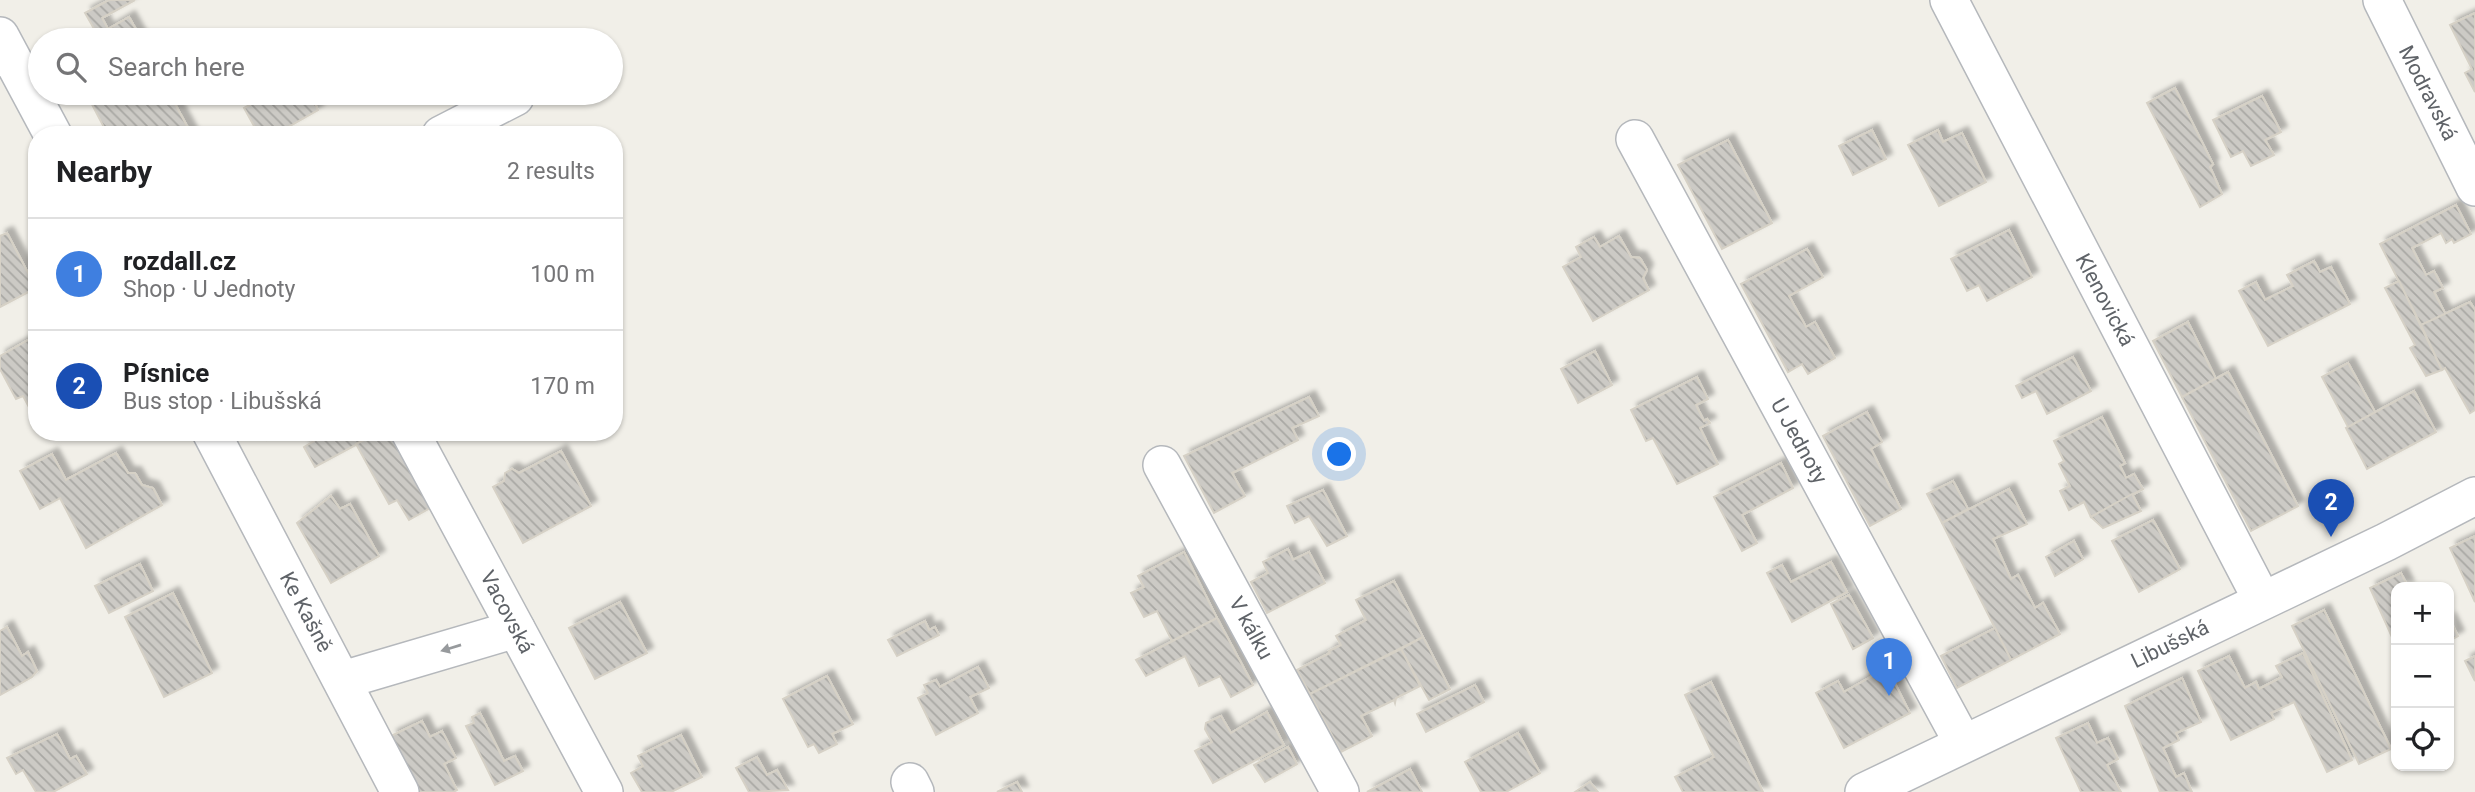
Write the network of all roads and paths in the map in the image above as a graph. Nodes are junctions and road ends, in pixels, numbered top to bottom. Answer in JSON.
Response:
{"nodes":[{"id":1,"x":1949,"y":0,"type":"edge"},
{"id":2,"x":2382,"y":0,"type":"edge"},
{"id":3,"x":0,"y":36,"type":"edge"},
{"id":4,"x":28,"y":89,"type":"edge"},
{"id":5,"x":36,"y":105,"type":"edge"},
{"id":6,"x":499,"y":105,"type":"edge"},
{"id":7,"x":47,"y":126,"type":"edge"},
{"id":8,"x":459,"y":126,"type":"edge"},
{"id":9,"x":1635,"y":139,"type":"dead end"},
{"id":10,"x":2475,"y":187,"type":"edge"},
{"id":11,"x":216,"y":441,"type":"edge"},
{"id":12,"x":416,"y":441,"type":"edge"},
{"id":13,"x":1162,"y":465,"type":"dead end"},
{"id":14,"x":2475,"y":496,"type":"edge"},
{"id":15,"x":2262,"y":600,"type":"junction"},
{"id":16,"x":516,"y":629,"type":"junction"},
{"id":17,"x":343,"y":680,"type":"junction"},
{"id":18,"x":1964,"y":743,"type":"junction"},
{"id":19,"x":400,"y":792,"type":"edge"},
{"id":20,"x":604,"y":792,"type":"edge"},
{"id":21,"x":1340,"y":792,"type":"edge"},
{"id":22,"x":1864,"y":792,"type":"edge"}],
"edges":[{"from":1,"to":15,"type":"street","name":"Klenovická"},
{"from":2,"to":10,"type":"street","name":"Modravská"},
{"from":3,"to":4,"type":"street"},
{"from":5,"to":7,"type":"street"},
{"from":6,"to":8,"type":"street"},
{"from":9,"to":18,"type":"street","name":"U Jednoty"},
{"from":11,"to":17,"type":"street","name":"Ke Kašně"},
{"from":12,"to":16,"type":"street","name":"Vacovská"},
{"from":13,"to":21,"type":"street","name":"V kálku"},
{"from":14,"to":15,"type":"street","name":"Libušská"},
{"from":15,"to":18,"type":"street","name":"Libušská"},
{"from":16,"to":17,"type":"street","one_way":true},
{"from":16,"to":20,"type":"street","name":"Vacovská"},
{"from":17,"to":19,"type":"street","name":"Ke Kašně"},
{"from":18,"to":22,"type":"street","name":"Libušská"}]}
